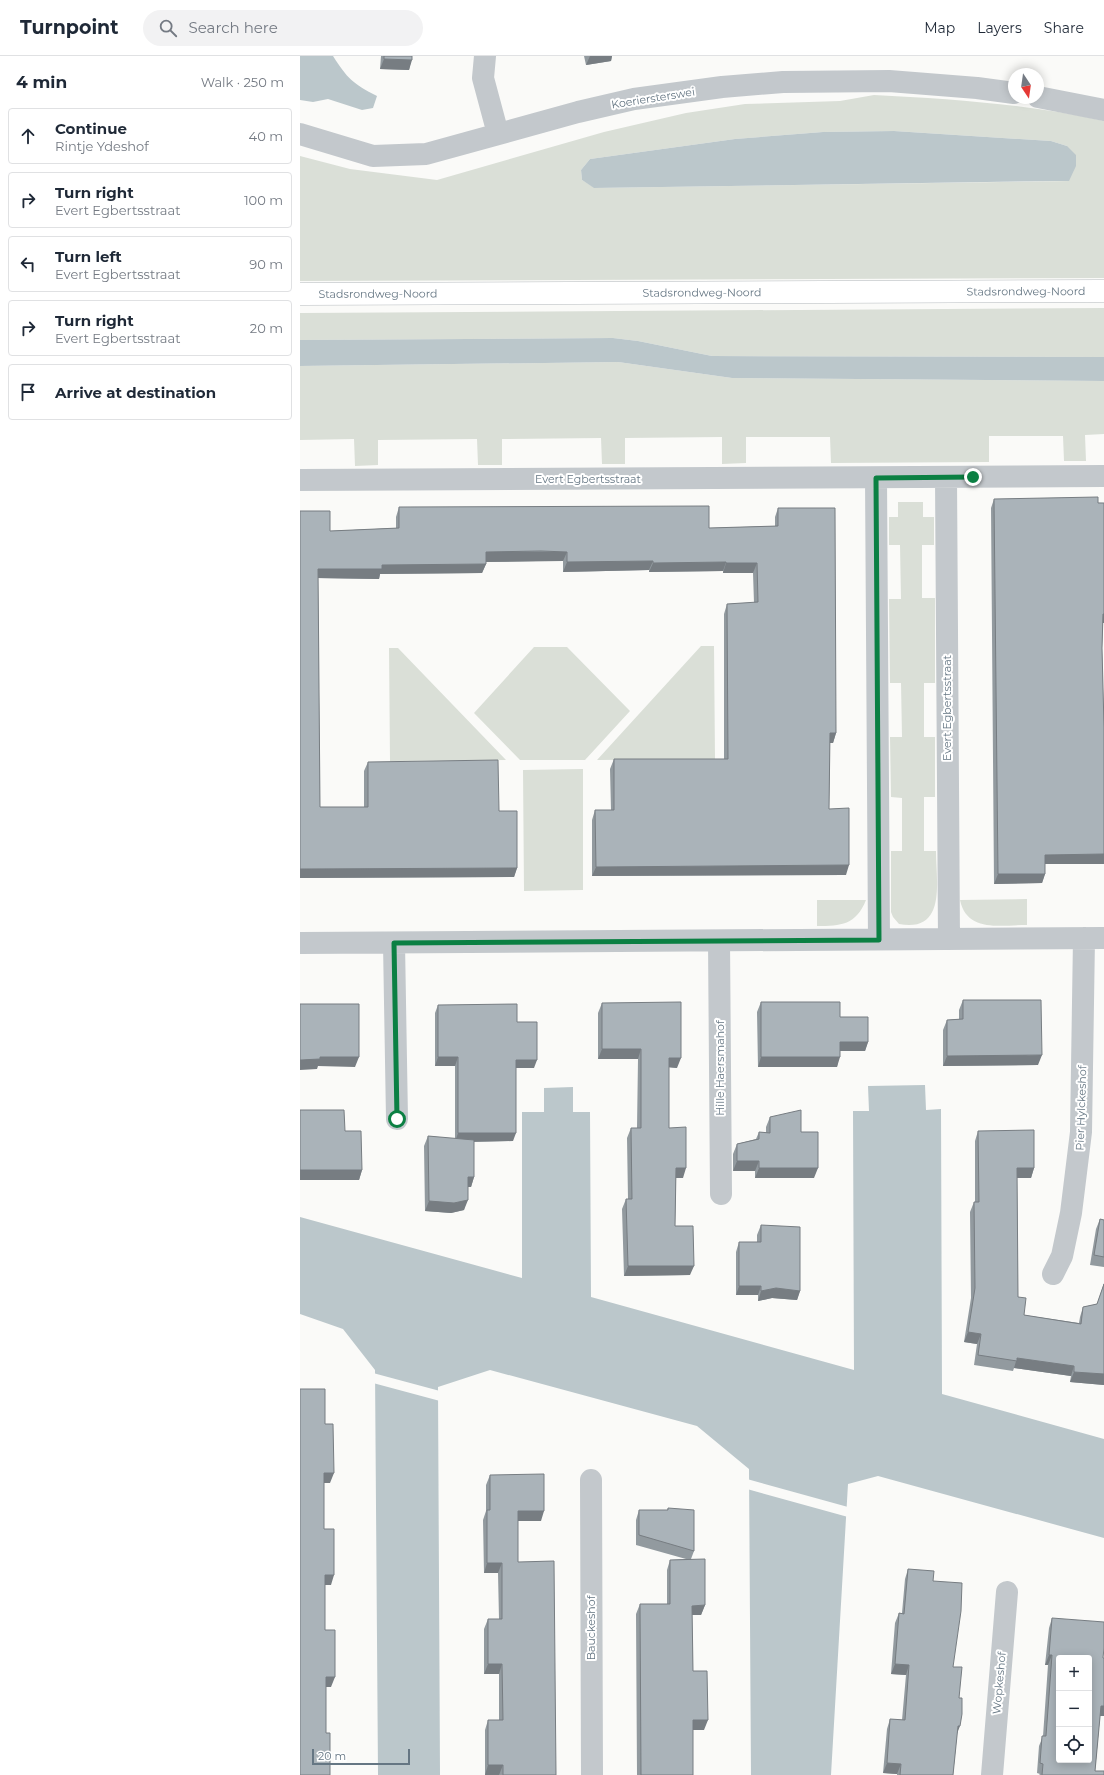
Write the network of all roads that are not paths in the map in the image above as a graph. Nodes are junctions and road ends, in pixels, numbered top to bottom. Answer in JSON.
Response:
{"nodes":[{"id":1,"x":485,"y":56,"type":"edge"},
{"id":2,"x":1008,"y":92,"type":"edge"},
{"id":3,"x":1044,"y":98,"type":"edge"},
{"id":4,"x":1104,"y":110,"type":"edge"},
{"id":5,"x":300,"y":134,"type":"edge"},
{"id":6,"x":498,"y":134,"type":"junction"},
{"id":7,"x":1104,"y":291,"type":"edge"},
{"id":8,"x":300,"y":294,"type":"edge"},
{"id":9,"x":1104,"y":476,"type":"edge"},
{"id":10,"x":946,"y":477,"type":"junction"},
{"id":11,"x":876,"y":478,"type":"junction"},
{"id":12,"x":300,"y":480,"type":"edge"},
{"id":13,"x":1094,"y":938,"type":"edge"},
{"id":14,"x":949,"y":939,"type":"junction"},
{"id":15,"x":879,"y":940,"type":"junction"},
{"id":16,"x":719,"y":941,"type":"junction"},
{"id":17,"x":300,"y":943,"type":"edge"},
{"id":18,"x":394,"y":943,"type":"junction"},
{"id":19,"x":397,"y":1119,"type":"dead end"},
{"id":20,"x":721,"y":1194,"type":"dead end"},
{"id":21,"x":1053,"y":1274,"type":"dead end"},
{"id":22,"x":591,"y":1480,"type":"dead end"},
{"id":23,"x":1007,"y":1592,"type":"dead end"},
{"id":24,"x":592,"y":1775,"type":"edge"},
{"id":25,"x":992,"y":1775,"type":"edge"}],
"edges":[{"from":1,"to":6,"type":"street"},
{"from":2,"to":6,"type":"street","name":"Koeriersterswei"},
{"from":3,"to":4,"type":"street"},
{"from":5,"to":6,"type":"street","name":"Koeriersterswei"},
{"from":7,"to":8,"type":"main road","name":"Stadsrondweg-Noord"},
{"from":9,"to":10,"type":"street","name":"Evert Egbertsstraat"},
{"from":10,"to":11,"type":"street","name":"Evert Egbertsstraat"},
{"from":10,"to":14,"type":"street","name":"Evert Egbertsstraat"},
{"from":11,"to":12,"type":"street","name":"Evert Egbertsstraat"},
{"from":11,"to":15,"type":"street"},
{"from":13,"to":14,"type":"street"},
{"from":13,"to":21,"type":"street","name":"Pier Hylckeshof"},
{"from":14,"to":15,"type":"street"},
{"from":15,"to":16,"type":"street"},
{"from":16,"to":18,"type":"street"},
{"from":16,"to":20,"type":"street","name":"Hille Haersmahof"},
{"from":17,"to":18,"type":"street"},
{"from":18,"to":19,"type":"street"},
{"from":22,"to":24,"type":"street","name":"Bauckeshof"},
{"from":23,"to":25,"type":"street","name":"Wopkeshof"}]}
